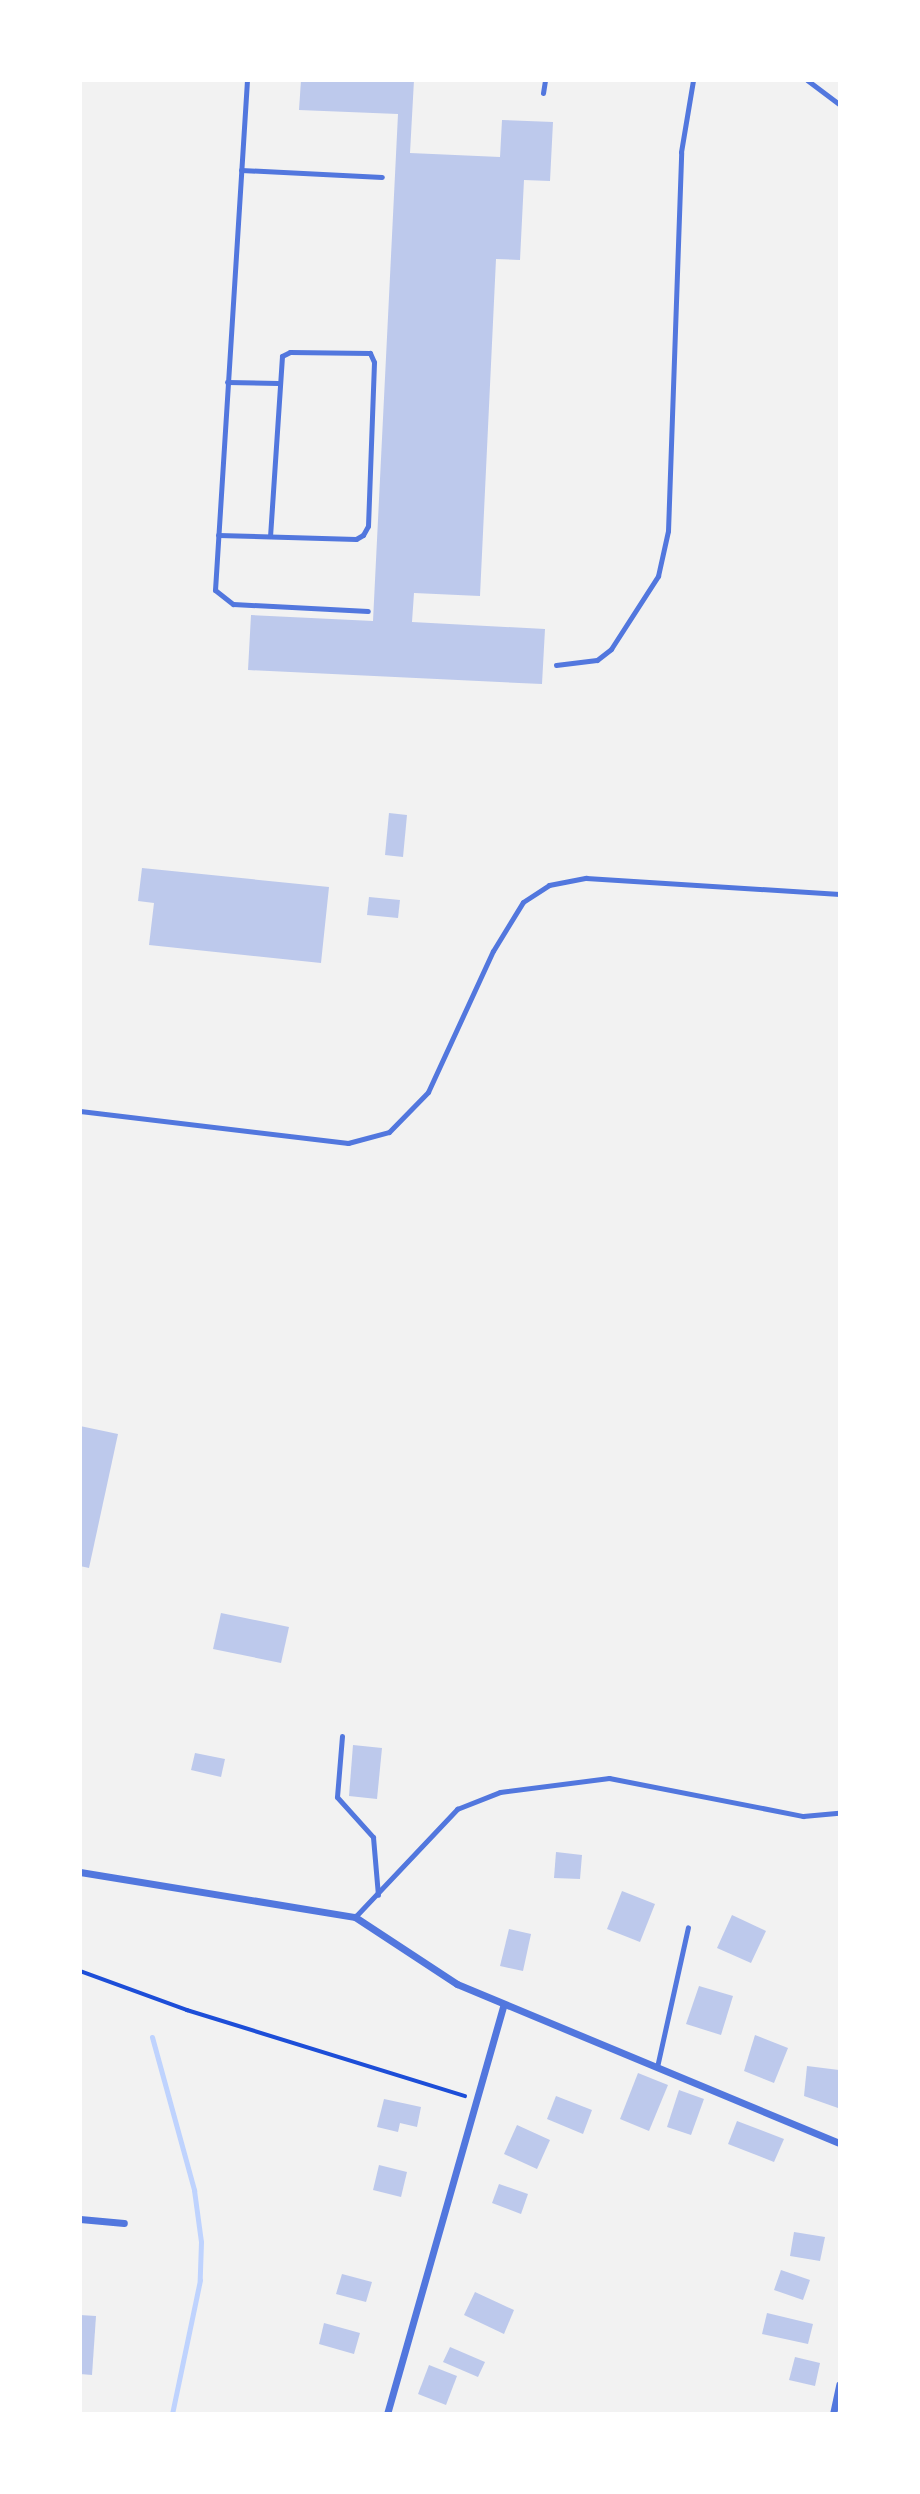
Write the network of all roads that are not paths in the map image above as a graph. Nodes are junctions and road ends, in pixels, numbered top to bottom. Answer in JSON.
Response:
{"nodes":[{"id":1,"x":247,"y":80,"type":"edge"},
{"id":2,"x":545,"y":80,"type":"edge"},
{"id":3,"x":694,"y":80,"type":"edge"},
{"id":4,"x":807,"y":80,"type":"edge"},
{"id":5,"x":543,"y":93,"type":"dead end"},
{"id":6,"x":839,"y":104,"type":"edge"},
{"id":7,"x":241,"y":170,"type":"junction"},
{"id":8,"x":383,"y":177,"type":"dead end"},
{"id":9,"x":227,"y":382,"type":"junction"},
{"id":10,"x":278,"y":383,"type":"junction"},
{"id":11,"x":218,"y":535,"type":"junction"},
{"id":12,"x":270,"y":536,"type":"junction"},
{"id":13,"x":368,"y":611,"type":"dead end"},
{"id":14,"x":556,"y":664,"type":"dead end"},
{"id":15,"x":839,"y":894,"type":"edge"},
{"id":16,"x":80,"y":1111,"type":"edge"},
{"id":17,"x":342,"y":1736,"type":"dead end"},
{"id":18,"x":839,"y":1813,"type":"edge"},
{"id":19,"x":80,"y":1872,"type":"edge"},
{"id":20,"x":378,"y":1895,"type":"junction"},
{"id":21,"x":355,"y":1917,"type":"junction"},
{"id":22,"x":688,"y":1927,"type":"dead end"},
{"id":23,"x":505,"y":2004,"type":"junction"},
{"id":24,"x":657,"y":2067,"type":"junction"},
{"id":25,"x":839,"y":2143,"type":"edge"},
{"id":26,"x":80,"y":2219,"type":"edge"},
{"id":27,"x":124,"y":2223,"type":"dead end"},
{"id":28,"x":839,"y":2385,"type":"edge"},
{"id":29,"x":387,"y":2413,"type":"edge"},
{"id":30,"x":833,"y":2413,"type":"edge"}],
"edges":[{"from":1,"to":7,"type":"lane"},
{"from":2,"to":5,"type":"lane"},
{"from":3,"to":14,"type":"lane"},
{"from":4,"to":6,"type":"lane"},
{"from":7,"to":8,"type":"lane"},
{"from":7,"to":9,"type":"lane"},
{"from":9,"to":10,"type":"lane"},
{"from":9,"to":11,"type":"lane"},
{"from":10,"to":12,"type":"lane"},
{"from":10,"to":12,"type":"lane"},
{"from":11,"to":12,"type":"lane"},
{"from":11,"to":13,"type":"lane"},
{"from":15,"to":16,"type":"lane"},
{"from":17,"to":20,"type":"lane"},
{"from":18,"to":20,"type":"lane"},
{"from":19,"to":21,"type":"street"},
{"from":20,"to":21,"type":"lane"},
{"from":21,"to":23,"type":"street"},
{"from":22,"to":24,"type":"lane"},
{"from":23,"to":24,"type":"street"},
{"from":23,"to":29,"type":"street"},
{"from":24,"to":25,"type":"street"},
{"from":26,"to":27,"type":"street"},
{"from":28,"to":30,"type":"street"}]}
